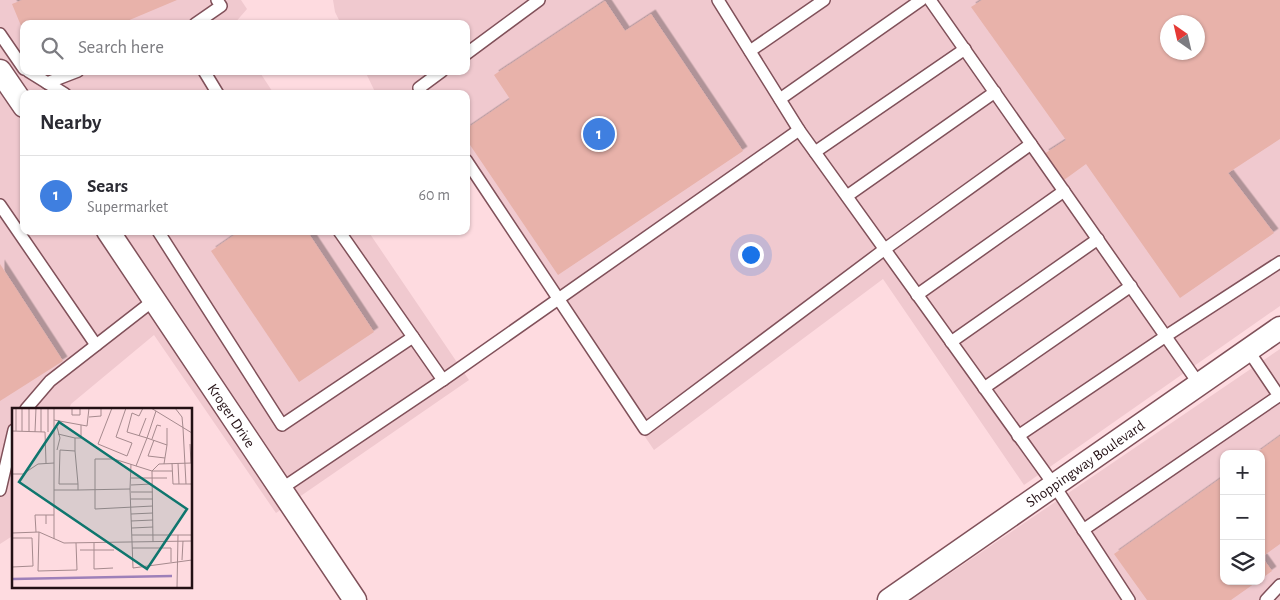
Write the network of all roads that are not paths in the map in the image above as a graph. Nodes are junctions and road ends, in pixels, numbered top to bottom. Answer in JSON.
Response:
{"nodes":[{"id":1,"x":217,"y":0,"type":"edge"},
{"id":2,"x":540,"y":0,"type":"edge"},
{"id":3,"x":718,"y":0,"type":"edge"},
{"id":4,"x":824,"y":0,"type":"edge"},
{"id":5,"x":921,"y":0,"type":"edge"},
{"id":6,"x":930,"y":0,"type":"edge"},
{"id":7,"x":201,"y":20,"type":"edge"},
{"id":8,"x":0,"y":34,"type":"edge"},
{"id":9,"x":965,"y":49,"type":"junction"},
{"id":10,"x":470,"y":51,"type":"edge"},
{"id":11,"x":750,"y":51,"type":"junction"},
{"id":12,"x":20,"y":63,"type":"edge"},
{"id":13,"x":34,"y":75,"type":"edge"},
{"id":14,"x":68,"y":75,"type":"edge"},
{"id":15,"x":206,"y":75,"type":"edge"},
{"id":16,"x":437,"y":75,"type":"edge"},
{"id":17,"x":47,"y":83,"type":"junction"},
{"id":18,"x":4,"y":84,"type":"edge"},
{"id":19,"x":58,"y":90,"type":"edge"},
{"id":20,"x":216,"y":90,"type":"edge"},
{"id":21,"x":420,"y":90,"type":"edge"},
{"id":22,"x":995,"y":92,"type":"junction"},
{"id":23,"x":780,"y":99,"type":"junction"},
{"id":24,"x":20,"y":102,"type":"edge"},
{"id":25,"x":799,"y":130,"type":"junction"},
{"id":26,"x":1031,"y":144,"type":"junction"},
{"id":27,"x":815,"y":152,"type":"junction"},
{"id":28,"x":470,"y":166,"type":"edge"},
{"id":29,"x":1064,"y":191,"type":"junction"},
{"id":30,"x":847,"y":196,"type":"junction"},
{"id":31,"x":0,"y":205,"type":"edge"},
{"id":32,"x":20,"y":234,"type":"edge"},
{"id":33,"x":21,"y":235,"type":"edge"},
{"id":34,"x":111,"y":235,"type":"edge"},
{"id":35,"x":161,"y":235,"type":"edge"},
{"id":36,"x":342,"y":235,"type":"edge"},
{"id":37,"x":1098,"y":239,"type":"junction"},
{"id":38,"x":885,"y":249,"type":"junction"},
{"id":39,"x":1280,"y":262,"type":"edge"},
{"id":40,"x":1131,"y":286,"type":"junction"},
{"id":41,"x":917,"y":295,"type":"junction"},
{"id":42,"x":558,"y":298,"type":"junction"},
{"id":43,"x":154,"y":300,"type":"junction"},
{"id":44,"x":1280,"y":328,"type":"edge"},
{"id":45,"x":1166,"y":336,"type":"junction"},
{"id":46,"x":413,"y":337,"type":"junction"},
{"id":47,"x":951,"y":342,"type":"junction"},
{"id":48,"x":96,"y":345,"type":"junction"},
{"id":49,"x":1248,"y":350,"type":"junction"},
{"id":50,"x":443,"y":380,"type":"junction"},
{"id":51,"x":1200,"y":384,"type":"junction"},
{"id":52,"x":984,"y":388,"type":"junction"},
{"id":53,"x":1279,"y":395,"type":"edge"},
{"id":54,"x":27,"y":408,"type":"edge"},
{"id":55,"x":1018,"y":436,"type":"junction"},
{"id":56,"x":12,"y":439,"type":"edge"},
{"id":57,"x":1054,"y":485,"type":"junction"},
{"id":58,"x":281,"y":489,"type":"junction"},
{"id":59,"x":0,"y":490,"type":"edge"},
{"id":60,"x":1084,"y":530,"type":"junction"},
{"id":61,"x":1280,"y":584,"type":"edge"},
{"id":62,"x":355,"y":600,"type":"edge"},
{"id":63,"x":889,"y":600,"type":"edge"},
{"id":64,"x":1129,"y":600,"type":"edge"},
{"id":65,"x":1266,"y":600,"type":"edge"}],
"edges":[{"from":1,"to":7,"type":"lane"},
{"from":2,"to":10,"type":"lane"},
{"from":3,"to":11,"type":"lane"},
{"from":4,"to":11,"type":"lane"},
{"from":5,"to":23,"type":"lane"},
{"from":6,"to":9,"type":"lane"},
{"from":8,"to":12,"type":"lane"},
{"from":9,"to":22,"type":"lane"},
{"from":9,"to":27,"type":"lane"},
{"from":11,"to":23,"type":"lane"},
{"from":13,"to":17,"type":"lane"},
{"from":14,"to":17,"type":"lane"},
{"from":15,"to":20,"type":"lane"},
{"from":16,"to":21,"type":"lane"},
{"from":17,"to":19,"type":"lane"},
{"from":18,"to":24,"type":"street"},
{"from":22,"to":26,"type":"lane"},
{"from":22,"to":30,"type":"lane"},
{"from":23,"to":25,"type":"lane"},
{"from":25,"to":27,"type":"lane"},
{"from":25,"to":42,"type":"lane"},
{"from":26,"to":29,"type":"lane"},
{"from":26,"to":38,"type":"lane"},
{"from":27,"to":30,"type":"lane"},
{"from":28,"to":42,"type":"lane"},
{"from":29,"to":37,"type":"lane"},
{"from":29,"to":41,"type":"lane"},
{"from":30,"to":38,"type":"lane"},
{"from":31,"to":32,"type":"lane"},
{"from":33,"to":48,"type":"lane"},
{"from":34,"to":43,"type":"street","name":"Kroger Drive"},
{"from":35,"to":46,"type":"lane"},
{"from":36,"to":46,"type":"lane"},
{"from":37,"to":40,"type":"lane"},
{"from":37,"to":47,"type":"lane"},
{"from":38,"to":41,"type":"lane"},
{"from":38,"to":42,"type":"lane"},
{"from":39,"to":45,"type":"lane"},
{"from":40,"to":45,"type":"lane"},
{"from":40,"to":52,"type":"lane"},
{"from":41,"to":47,"type":"lane"},
{"from":42,"to":50,"type":"lane"},
{"from":43,"to":48,"type":"lane"},
{"from":43,"to":58,"type":"street","name":"Kroger Drive"},
{"from":44,"to":49,"type":"street","name":"Shoppingway Boulevard"},
{"from":45,"to":51,"type":"lane"},
{"from":45,"to":55,"type":"lane"},
{"from":46,"to":50,"type":"lane"},
{"from":47,"to":52,"type":"lane"},
{"from":48,"to":54,"type":"lane"},
{"from":49,"to":51,"type":"street","name":"Shoppingway Boulevard"},
{"from":49,"to":53,"type":"lane"},
{"from":50,"to":58,"type":"lane"},
{"from":51,"to":57,"type":"street","name":"Shoppingway Boulevard"},
{"from":52,"to":55,"type":"lane"},
{"from":53,"to":60,"type":"lane"},
{"from":55,"to":57,"type":"lane"},
{"from":56,"to":59,"type":"lane"},
{"from":57,"to":60,"type":"lane"},
{"from":57,"to":63,"type":"street","name":"Shoppingway Boulevard"},
{"from":58,"to":62,"type":"street","name":"Kroger Drive"},
{"from":60,"to":64,"type":"lane"},
{"from":61,"to":65,"type":"lane"}]}
